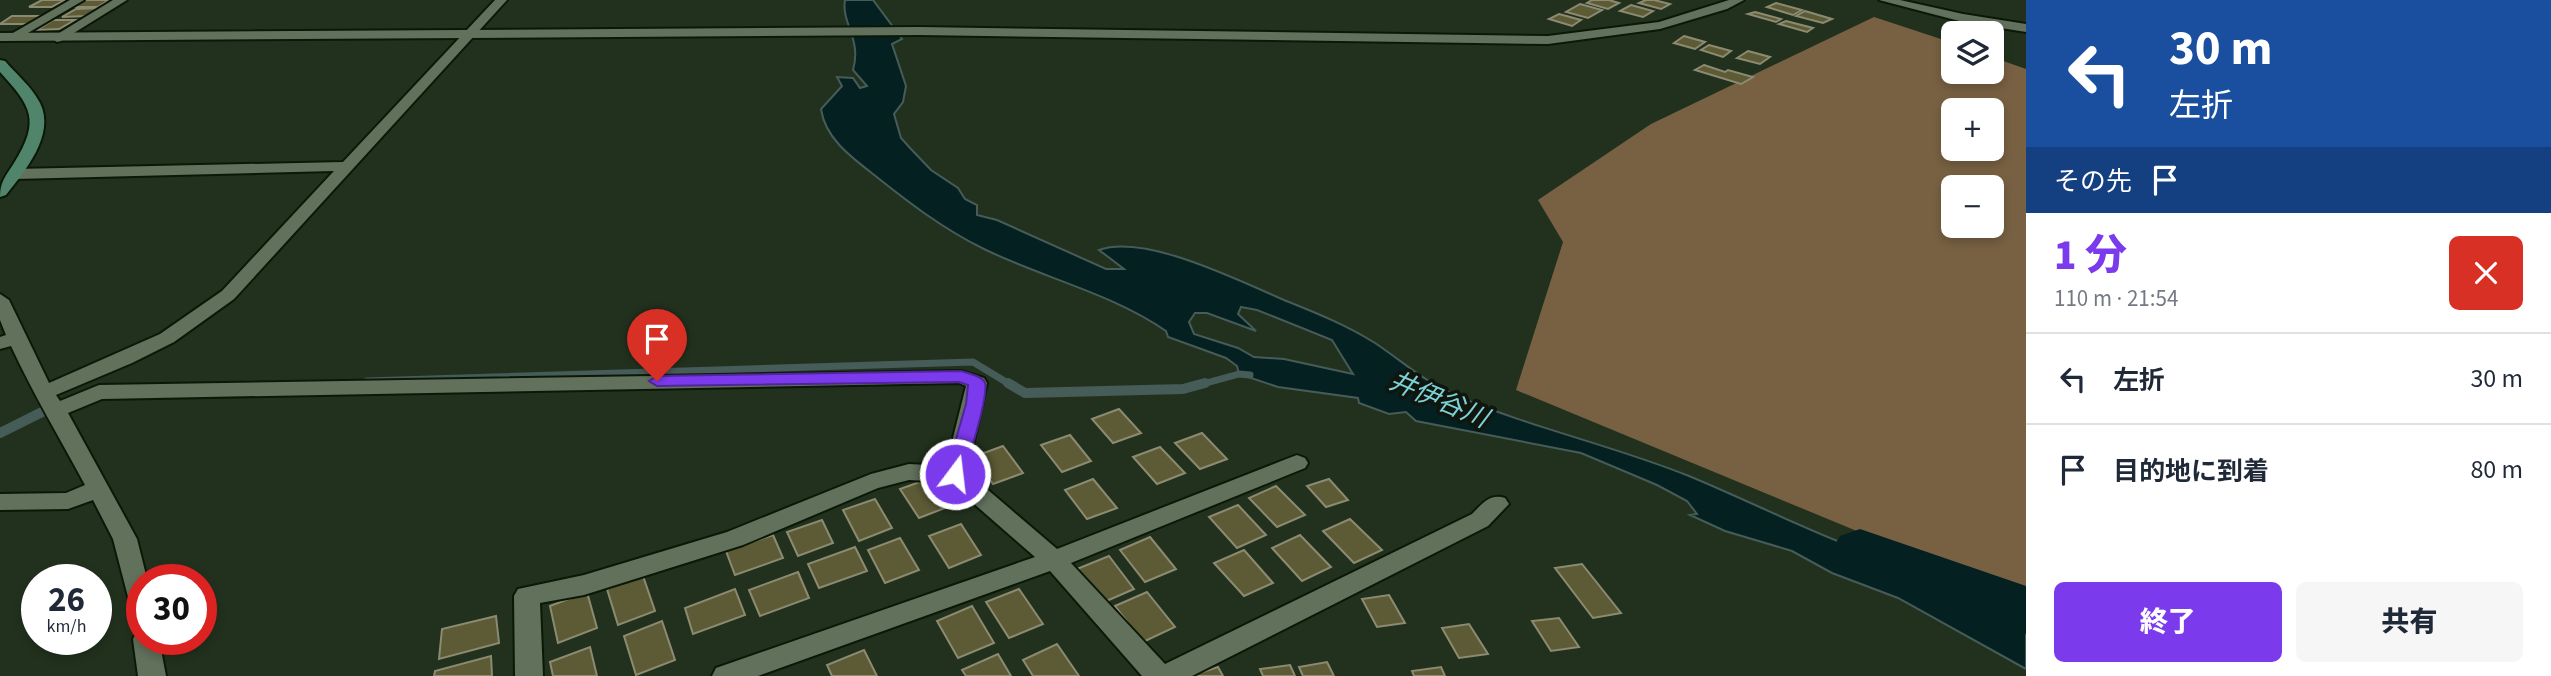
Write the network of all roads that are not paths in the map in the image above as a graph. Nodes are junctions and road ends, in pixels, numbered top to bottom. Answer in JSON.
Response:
{"nodes":[{"id":1,"x":78,"y":0,"type":"edge"},
{"id":2,"x":121,"y":0,"type":"edge"},
{"id":3,"x":501,"y":0,"type":"edge"},
{"id":4,"x":1738,"y":0,"type":"edge"},
{"id":5,"x":1885,"y":0,"type":"edge"},
{"id":6,"x":2026,"y":28,"type":"edge"},
{"id":7,"x":470,"y":34,"type":"junction"},
{"id":8,"x":6,"y":37,"type":"edge"},
{"id":9,"x":57,"y":38,"type":"junction"},
{"id":10,"x":0,"y":64,"type":"edge"},
{"id":11,"x":347,"y":166,"type":"junction"},
{"id":12,"x":15,"y":174,"type":"junction"},
{"id":13,"x":0,"y":192,"type":"edge"},
{"id":14,"x":0,"y":300,"type":"edge"},
{"id":15,"x":9,"y":340,"type":"edge"},
{"id":16,"x":49,"y":402,"type":"junction"},
{"id":17,"x":1297,"y":463,"type":"dead end"},
{"id":18,"x":955,"y":474,"type":"junction"},
{"id":19,"x":98,"y":489,"type":"junction"},
{"id":20,"x":0,"y":502,"type":"edge"},
{"id":21,"x":1497,"y":504,"type":"dead end"},
{"id":22,"x":1054,"y":560,"type":"junction"},
{"id":23,"x":131,"y":564,"type":"edge"},
{"id":24,"x":149,"y":655,"type":"edge"},
{"id":25,"x":152,"y":676,"type":"edge"},
{"id":26,"x":529,"y":676,"type":"edge"},
{"id":27,"x":726,"y":676,"type":"edge"},
{"id":28,"x":1159,"y":676,"type":"edge"},
{"id":29,"x":1166,"y":676,"type":"edge"}],
"edges":[{"from":1,"to":8,"type":"street"},
{"from":2,"to":9,"type":"street"},
{"from":3,"to":7,"type":"street"},
{"from":4,"to":7,"type":"street"},
{"from":5,"to":6,"type":"street"},
{"from":7,"to":9,"type":"street"},
{"from":7,"to":11,"type":"street"},
{"from":8,"to":9,"type":"street"},
{"from":10,"to":12,"type":"main road"},
{"from":11,"to":12,"type":"street"},
{"from":11,"to":16,"type":"street"},
{"from":12,"to":13,"type":"main road"},
{"from":14,"to":15,"type":"street"},
{"from":15,"to":16,"type":"street"},
{"from":16,"to":18,"type":"street"},
{"from":16,"to":19,"type":"street"},
{"from":17,"to":22,"type":"street"},
{"from":18,"to":22,"type":"street"},
{"from":18,"to":26,"type":"street"},
{"from":19,"to":20,"type":"street"},
{"from":19,"to":23,"type":"street"},
{"from":21,"to":29,"type":"street"},
{"from":22,"to":27,"type":"street"},
{"from":22,"to":28,"type":"street"},
{"from":24,"to":25,"type":"street"}]}
